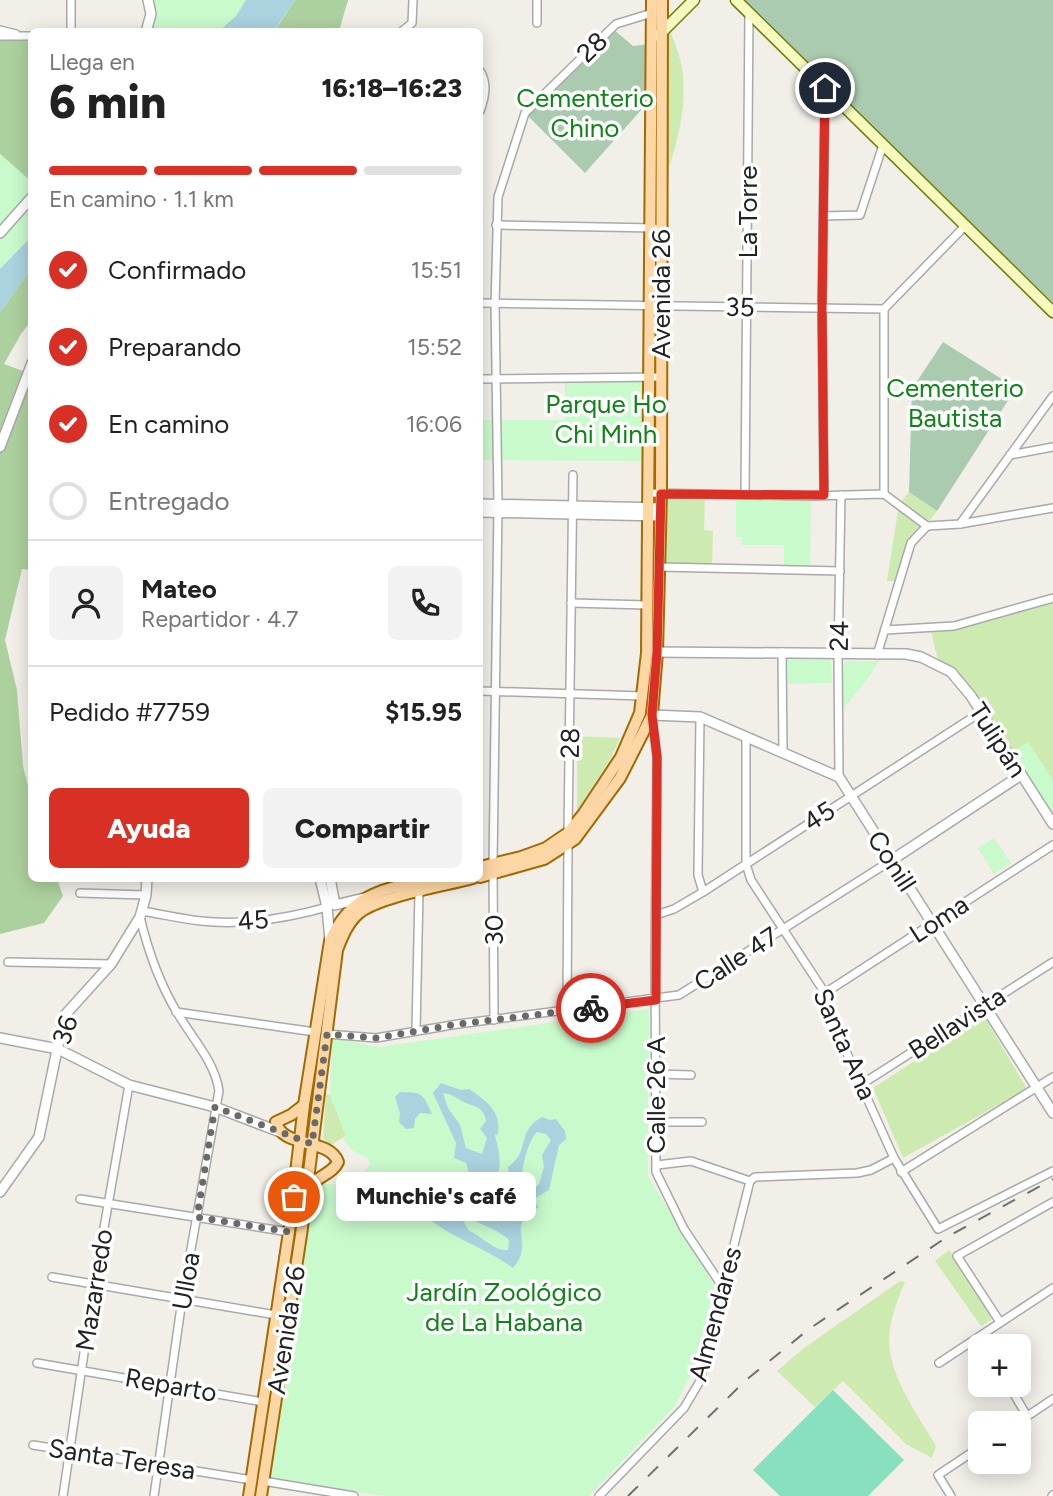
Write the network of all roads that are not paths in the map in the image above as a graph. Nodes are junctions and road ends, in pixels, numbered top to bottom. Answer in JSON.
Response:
{"nodes":[{"id":1,"x":71,"y":0,"type":"edge"},
{"id":2,"x":148,"y":0,"type":"edge"},
{"id":3,"x":413,"y":0,"type":"edge"},
{"id":4,"x":537,"y":0,"type":"edge"},
{"id":5,"x":652,"y":0,"type":"edge"},
{"id":6,"x":662,"y":0,"type":"edge"},
{"id":7,"x":694,"y":0,"type":"edge"},
{"id":8,"x":736,"y":0,"type":"edge"},
{"id":9,"x":652,"y":13,"type":"junction"},
{"id":10,"x":749,"y":13,"type":"junction"},
{"id":11,"x":537,"y":23,"type":"dead end"},
{"id":12,"x":71,"y":28,"type":"edge"},
{"id":13,"x":147,"y":28,"type":"edge"},
{"id":14,"x":406,"y":28,"type":"edge"},
{"id":15,"x":0,"y":30,"type":"edge"},
{"id":16,"x":662,"y":32,"type":"junction"},
{"id":17,"x":20,"y":35,"type":"junction"},
{"id":18,"x":0,"y":36,"type":"edge"},
{"id":19,"x":28,"y":36,"type":"edge"},
{"id":20,"x":651,"y":44,"type":"junction"},
{"id":21,"x":483,"y":77,"type":"edge"},
{"id":22,"x":825,"y":88,"type":"junction"},
{"id":23,"x":483,"y":101,"type":"edge"},
{"id":24,"x":883,"y":145,"type":"junction"},
{"id":25,"x":28,"y":202,"type":"edge"},
{"id":26,"x":824,"y":216,"type":"junction"},
{"id":27,"x":496,"y":225,"type":"junction"},
{"id":28,"x":965,"y":226,"type":"junction"},
{"id":29,"x":656,"y":228,"type":"junction"},
{"id":30,"x":0,"y":233,"type":"edge"},
{"id":31,"x":483,"y":303,"type":"edge"},
{"id":32,"x":495,"y":304,"type":"junction"},
{"id":33,"x":655,"y":305,"type":"junction"},
{"id":34,"x":748,"y":306,"type":"junction"},
{"id":35,"x":822,"y":309,"type":"junction"},
{"id":36,"x":884,"y":309,"type":"junction"},
{"id":37,"x":1053,"y":312,"type":"edge"},
{"id":38,"x":28,"y":374,"type":"edge"},
{"id":39,"x":660,"y":377,"type":"junction"},
{"id":40,"x":648,"y":378,"type":"junction"},
{"id":41,"x":483,"y":379,"type":"edge"},
{"id":42,"x":497,"y":379,"type":"junction"},
{"id":43,"x":1053,"y":396,"type":"edge"},
{"id":44,"x":0,"y":447,"type":"edge"},
{"id":45,"x":1053,"y":447,"type":"edge"},
{"id":46,"x":1010,"y":455,"type":"junction"},
{"id":47,"x":573,"y":475,"type":"dead end"},
{"id":48,"x":649,"y":493,"type":"junction"},
{"id":49,"x":661,"y":494,"type":"junction"},
{"id":50,"x":884,"y":494,"type":"junction"},
{"id":51,"x":745,"y":495,"type":"junction"},
{"id":52,"x":824,"y":495,"type":"junction"},
{"id":53,"x":841,"y":495,"type":"junction"},
{"id":54,"x":483,"y":505,"type":"edge"},
{"id":55,"x":498,"y":508,"type":"junction"},
{"id":56,"x":1053,"y":508,"type":"edge"},
{"id":57,"x":572,"y":510,"type":"junction"},
{"id":58,"x":483,"y":511,"type":"edge"},
{"id":59,"x":648,"y":512,"type":"junction"},
{"id":60,"x":660,"y":512,"type":"junction"},
{"id":61,"x":960,"y":524,"type":"junction"},
{"id":62,"x":927,"y":526,"type":"junction"},
{"id":63,"x":659,"y":567,"type":"junction"},
{"id":64,"x":841,"y":570,"type":"junction"},
{"id":65,"x":1053,"y":598,"type":"edge"},
{"id":66,"x":571,"y":603,"type":"junction"},
{"id":67,"x":647,"y":605,"type":"junction"},
{"id":68,"x":885,"y":631,"type":"junction"},
{"id":69,"x":652,"y":652,"type":"junction"},
{"id":70,"x":782,"y":652,"type":"junction"},
{"id":71,"x":838,"y":655,"type":"junction"},
{"id":72,"x":877,"y":655,"type":"junction"},
{"id":73,"x":483,"y":691,"type":"edge"},
{"id":74,"x":495,"y":691,"type":"junction"},
{"id":75,"x":571,"y":692,"type":"junction"},
{"id":76,"x":643,"y":696,"type":"junction"},
{"id":77,"x":981,"y":712,"type":"junction"},
{"id":78,"x":652,"y":715,"type":"junction"},
{"id":79,"x":700,"y":717,"type":"junction"},
{"id":80,"x":746,"y":737,"type":"junction"},
{"id":81,"x":783,"y":752,"type":"junction"},
{"id":82,"x":1021,"y":775,"type":"junction"},
{"id":83,"x":839,"y":777,"type":"junction"},
{"id":84,"x":850,"y":795,"type":"junction"},
{"id":85,"x":1053,"y":824,"type":"edge"},
{"id":86,"x":568,"y":839,"type":"junction"},
{"id":87,"x":1053,"y":845,"type":"edge"},
{"id":88,"x":892,"y":860,"type":"junction"},
{"id":89,"x":746,"y":864,"type":"junction"},
{"id":90,"x":483,"y":867,"type":"edge"},
{"id":91,"x":493,"y":869,"type":"junction"},
{"id":92,"x":483,"y":875,"type":"edge"},
{"id":93,"x":147,"y":882,"type":"edge"},
{"id":94,"x":322,"y":882,"type":"edge"},
{"id":95,"x":330,"y":882,"type":"edge"},
{"id":96,"x":436,"y":882,"type":"edge"},
{"id":97,"x":418,"y":884,"type":"edge"},
{"id":98,"x":703,"y":892,"type":"junction"},
{"id":99,"x":80,"y":893,"type":"dead end"},
{"id":100,"x":146,"y":895,"type":"junction"},
{"id":101,"x":363,"y":898,"type":"junction"},
{"id":102,"x":331,"y":906,"type":"junction"},
{"id":103,"x":141,"y":914,"type":"junction"},
{"id":104,"x":656,"y":915,"type":"junction"},
{"id":105,"x":932,"y":923,"type":"junction"},
{"id":106,"x":782,"y":929,"type":"junction"},
{"id":107,"x":330,"y":941,"type":"junction"},
{"id":108,"x":8,"y":962,"type":"dead end"},
{"id":109,"x":1053,"y":962,"type":"edge"},
{"id":110,"x":111,"y":964,"type":"junction"},
{"id":111,"x":825,"y":993,"type":"junction"},
{"id":112,"x":656,"y":1000,"type":"junction"},
{"id":113,"x":984,"y":1006,"type":"junction"},
{"id":114,"x":567,"y":1011,"type":"junction"},
{"id":115,"x":176,"y":1012,"type":"junction"},
{"id":116,"x":494,"y":1020,"type":"junction"},
{"id":117,"x":416,"y":1030,"type":"junction"},
{"id":118,"x":315,"y":1032,"type":"junction"},
{"id":119,"x":327,"y":1034,"type":"junction"},
{"id":120,"x":0,"y":1038,"type":"edge"},
{"id":121,"x":58,"y":1049,"type":"junction"},
{"id":122,"x":657,"y":1074,"type":"junction"},
{"id":123,"x":691,"y":1075,"type":"dead end"},
{"id":124,"x":1053,"y":1077,"type":"edge"},
{"id":125,"x":862,"y":1084,"type":"junction"},
{"id":126,"x":128,"y":1085,"type":"junction"},
{"id":127,"x":1037,"y":1088,"type":"junction"},
{"id":128,"x":304,"y":1105,"type":"junction"},
{"id":129,"x":215,"y":1107,"type":"junction"},
{"id":130,"x":1053,"y":1113,"type":"edge"},
{"id":131,"x":657,"y":1122,"type":"junction"},
{"id":132,"x":702,"y":1122,"type":"dead end"},
{"id":133,"x":274,"y":1127,"type":"junction"},
{"id":134,"x":306,"y":1143,"type":"junction"},
{"id":135,"x":894,"y":1158,"type":"junction"},
{"id":136,"x":657,"y":1165,"type":"junction"},
{"id":137,"x":1053,"y":1171,"type":"edge"},
{"id":138,"x":901,"y":1172,"type":"junction"},
{"id":139,"x":750,"y":1181,"type":"junction"},
{"id":140,"x":0,"y":1192,"type":"edge"},
{"id":141,"x":307,"y":1194,"type":"junction"},
{"id":142,"x":80,"y":1199,"type":"dead end"},
{"id":143,"x":1053,"y":1202,"type":"edge"},
{"id":144,"x":109,"y":1203,"type":"junction"},
{"id":145,"x":197,"y":1217,"type":"junction"},
{"id":146,"x":289,"y":1232,"type":"junction"},
{"id":147,"x":52,"y":1277,"type":"dead end"},
{"id":148,"x":94,"y":1285,"type":"junction"},
{"id":149,"x":1053,"y":1288,"type":"edge"},
{"id":150,"x":724,"y":1289,"type":"junction"},
{"id":151,"x":182,"y":1300,"type":"junction"},
{"id":152,"x":276,"y":1315,"type":"junction"},
{"id":153,"x":1000,"y":1322,"type":"junction"},
{"id":154,"x":981,"y":1334,"type":"edge"},
{"id":155,"x":968,"y":1343,"type":"edge"},
{"id":156,"x":37,"y":1363,"type":"dead end"},
{"id":157,"x":939,"y":1363,"type":"dead end"},
{"id":158,"x":81,"y":1370,"type":"junction"},
{"id":159,"x":170,"y":1385,"type":"junction"},
{"id":160,"x":1053,"y":1399,"type":"edge"},
{"id":161,"x":263,"y":1402,"type":"junction"},
{"id":162,"x":1031,"y":1413,"type":"edge"},
{"id":163,"x":33,"y":1446,"type":"dead end"},
{"id":164,"x":69,"y":1451,"type":"junction"},
{"id":165,"x":968,"y":1455,"type":"edge"},
{"id":166,"x":158,"y":1465,"type":"junction"},
{"id":167,"x":258,"y":1480,"type":"junction"},
{"id":168,"x":334,"y":1494,"type":"edge"},
{"id":169,"x":63,"y":1496,"type":"edge"},
{"id":170,"x":154,"y":1496,"type":"edge"},
{"id":171,"x":249,"y":1496,"type":"edge"},
{"id":172,"x":261,"y":1496,"type":"edge"},
{"id":173,"x":354,"y":1496,"type":"edge"},
{"id":174,"x":599,"y":1496,"type":"edge"},
{"id":175,"x":951,"y":1496,"type":"edge"}],
"edges":[{"from":1,"to":12,"type":"street"},
{"from":2,"to":13,"type":"street"},
{"from":3,"to":14,"type":"street"},
{"from":4,"to":11,"type":"street"},
{"from":5,"to":9,"type":"main road","name":"Avenida 26"},
{"from":6,"to":16,"type":"main road","name":"Avenida 26"},
{"from":7,"to":16,"type":"main road"},
{"from":8,"to":10,"type":"main road"},
{"from":9,"to":20,"type":"main road","name":"Avenida 26"},
{"from":9,"to":27,"type":"street","name":"28"},
{"from":10,"to":22,"type":"main road"},
{"from":10,"to":34,"type":"street","name":"La Torre"},
{"from":15,"to":17,"type":"street"},
{"from":16,"to":20,"type":"main road"},
{"from":16,"to":29,"type":"main road","name":"Avenida 26"},
{"from":17,"to":18,"type":"street"},
{"from":17,"to":19,"type":"street"},
{"from":20,"to":29,"type":"main road","name":"Avenida 26"},
{"from":21,"to":23,"type":"street"},
{"from":22,"to":24,"type":"main road"},
{"from":22,"to":26,"type":"street"},
{"from":24,"to":26,"type":"street"},
{"from":24,"to":28,"type":"main road"},
{"from":25,"to":30,"type":"street"},
{"from":26,"to":35,"type":"street"},
{"from":27,"to":29,"type":"street"},
{"from":27,"to":32,"type":"street","name":"28"},
{"from":28,"to":36,"type":"street"},
{"from":28,"to":37,"type":"main road"},
{"from":29,"to":33,"type":"main road","name":"Avenida 26"},
{"from":31,"to":32,"type":"street","name":"35"},
{"from":32,"to":33,"type":"street","name":"35"},
{"from":32,"to":42,"type":"street","name":"28"},
{"from":33,"to":34,"type":"street","name":"35"},
{"from":33,"to":39,"type":"main road","name":"Avenida 26"},
{"from":33,"to":40,"type":"main road","name":"Avenida 26"},
{"from":34,"to":35,"type":"street","name":"35"},
{"from":34,"to":51,"type":"street","name":"La Torre"},
{"from":35,"to":36,"type":"street","name":"35"},
{"from":35,"to":52,"type":"street"},
{"from":36,"to":50,"type":"street"},
{"from":38,"to":44,"type":"street"},
{"from":39,"to":40,"type":"street"},
{"from":39,"to":49,"type":"main road","name":"Avenida 26"},
{"from":40,"to":42,"type":"street"},
{"from":40,"to":48,"type":"main road","name":"Avenida 26"},
{"from":41,"to":42,"type":"street"},
{"from":42,"to":55,"type":"street","name":"28"},
{"from":43,"to":46,"type":"street"},
{"from":45,"to":46,"type":"street"},
{"from":46,"to":61,"type":"street"},
{"from":47,"to":57,"type":"street","name":"28"},
{"from":48,"to":49,"type":"street"},
{"from":48,"to":59,"type":"main road","name":"Avenida 26"},
{"from":49,"to":51,"type":"street"},
{"from":49,"to":60,"type":"main road","name":"Avenida 26"},
{"from":50,"to":53,"type":"street"},
{"from":50,"to":62,"type":"street"},
{"from":51,"to":52,"type":"street"},
{"from":52,"to":53,"type":"street"},
{"from":53,"to":64,"type":"street","name":"24"},
{"from":54,"to":55,"type":"street"},
{"from":55,"to":57,"type":"street"},
{"from":55,"to":58,"type":"street"},
{"from":55,"to":74,"type":"street","name":"30"},
{"from":56,"to":61,"type":"street"},
{"from":57,"to":59,"type":"street"},
{"from":57,"to":66,"type":"street","name":"28"},
{"from":59,"to":60,"type":"street"},
{"from":59,"to":67,"type":"main road","name":"Avenida 26"},
{"from":60,"to":63,"type":"main road","name":"Avenida 26"},
{"from":61,"to":62,"type":"street"},
{"from":62,"to":68,"type":"street"},
{"from":63,"to":64,"type":"street"},
{"from":63,"to":69,"type":"main road","name":"Avenida 26"},
{"from":64,"to":71,"type":"street","name":"24"},
{"from":65,"to":68,"type":"street"},
{"from":66,"to":67,"type":"street"},
{"from":66,"to":75,"type":"street","name":"28"},
{"from":67,"to":69,"type":"main road","name":"Avenida 26"},
{"from":68,"to":72,"type":"street"},
{"from":69,"to":70,"type":"street"},
{"from":69,"to":76,"type":"main road","name":"Avenida 26"},
{"from":69,"to":78,"type":"main road","name":"Avenida 26"},
{"from":70,"to":71,"type":"street"},
{"from":70,"to":81,"type":"street"},
{"from":71,"to":72,"type":"street"},
{"from":71,"to":83,"type":"street","name":"24"},
{"from":72,"to":77,"type":"street","name":"Tulipán"},
{"from":73,"to":74,"type":"street"},
{"from":74,"to":75,"type":"street"},
{"from":74,"to":91,"type":"street","name":"30"},
{"from":75,"to":76,"type":"street"},
{"from":75,"to":86,"type":"street","name":"28"},
{"from":76,"to":78,"type":"main road"},
{"from":76,"to":86,"type":"main road","name":"Avenida 26"},
{"from":77,"to":82,"type":"street","name":"Tulipán"},
{"from":77,"to":84,"type":"street","name":"45"},
{"from":78,"to":79,"type":"street"},
{"from":78,"to":86,"type":"main road","name":"Avenida 26"},
{"from":78,"to":104,"type":"street","name":"Calle 26 A"},
{"from":79,"to":80,"type":"street"},
{"from":79,"to":98,"type":"street"},
{"from":80,"to":81,"type":"street"},
{"from":80,"to":89,"type":"street","name":"Santa Ana"},
{"from":81,"to":83,"type":"street"},
{"from":82,"to":85,"type":"street","name":"Tulipán"},
{"from":82,"to":88,"type":"street","name":"Calle 47"},
{"from":83,"to":84,"type":"street","name":"Conill"},
{"from":84,"to":88,"type":"street","name":"Conill"},
{"from":84,"to":89,"type":"street","name":"45"},
{"from":86,"to":91,"type":"main road","name":"Avenida 26"},
{"from":86,"to":114,"type":"street","name":"28"},
{"from":87,"to":105,"type":"street","name":"Loma"},
{"from":88,"to":105,"type":"street","name":"Conill"},
{"from":88,"to":106,"type":"street","name":"Calle 47"},
{"from":89,"to":98,"type":"street","name":"45"},
{"from":89,"to":106,"type":"street","name":"Santa Ana"},
{"from":90,"to":91,"type":"main road","name":"Avenida 26"},
{"from":91,"to":92,"type":"main road","name":"Avenida 26"},
{"from":91,"to":116,"type":"street","name":"30"},
{"from":93,"to":100,"type":"street","name":"36"},
{"from":94,"to":102,"type":"street"},
{"from":95,"to":102,"type":"street"},
{"from":96,"to":97,"type":"main road","name":"Avenida 26"},
{"from":97,"to":101,"type":"main road","name":"Avenida 26"},
{"from":97,"to":117,"type":"street"},
{"from":97,"to":119,"type":"main road","name":"Avenida 26"},
{"from":98,"to":104,"type":"street","name":"45"},
{"from":99,"to":100,"type":"street"},
{"from":100,"to":103,"type":"street","name":"36"},
{"from":101,"to":102,"type":"street","name":"45"},
{"from":101,"to":107,"type":"main road","name":"Avenida 26"},
{"from":102,"to":103,"type":"street","name":"45"},
{"from":102,"to":107,"type":"street"},
{"from":103,"to":110,"type":"street","name":"36"},
{"from":103,"to":115,"type":"street","name":"Ulloa"},
{"from":104,"to":112,"type":"street","name":"Calle 26 A"},
{"from":105,"to":111,"type":"street","name":"Loma"},
{"from":105,"to":113,"type":"street","name":"Conill"},
{"from":106,"to":111,"type":"street","name":"Santa Ana"},
{"from":106,"to":112,"type":"street","name":"Calle 47"},
{"from":107,"to":118,"type":"main road","name":"Avenida 26"},
{"from":108,"to":110,"type":"street"},
{"from":109,"to":113,"type":"street","name":"Bellavista"},
{"from":110,"to":121,"type":"street","name":"36"},
{"from":111,"to":125,"type":"street","name":"Santa Ana"},
{"from":112,"to":114,"type":"street","name":"Calle 47"},
{"from":112,"to":122,"type":"street","name":"Calle 26 A"},
{"from":113,"to":125,"type":"street","name":"Bellavista"},
{"from":113,"to":127,"type":"street","name":"Conill"},
{"from":114,"to":116,"type":"street","name":"Calle 47"},
{"from":115,"to":118,"type":"street"},
{"from":115,"to":129,"type":"street","name":"Ulloa"},
{"from":116,"to":117,"type":"street","name":"Calle 47"},
{"from":117,"to":119,"type":"street","name":"Calle 47"},
{"from":118,"to":128,"type":"main road","name":"Avenida 26"},
{"from":119,"to":134,"type":"main road","name":"Avenida 26"},
{"from":120,"to":121,"type":"street"},
{"from":121,"to":126,"type":"street"},
{"from":121,"to":140,"type":"street","name":"36"},
{"from":122,"to":123,"type":"street"},
{"from":122,"to":131,"type":"street","name":"Calle 26 A"},
{"from":124,"to":127,"type":"street"},
{"from":125,"to":135,"type":"street","name":"Santa Ana"},
{"from":126,"to":129,"type":"street"},
{"from":126,"to":144,"type":"street","name":"Mazarredo"},
{"from":127,"to":130,"type":"street","name":"Conill"},
{"from":127,"to":138,"type":"street"},
{"from":128,"to":133,"type":"main road"},
{"from":128,"to":134,"type":"main road","name":"Avenida 26"},
{"from":129,"to":133,"type":"street"},
{"from":129,"to":145,"type":"street","name":"Ulloa"},
{"from":131,"to":132,"type":"street"},
{"from":131,"to":136,"type":"street","name":"Calle 26 A"},
{"from":133,"to":134,"type":"main road"},
{"from":134,"to":141,"type":"main road","name":"Avenida 26"},
{"from":134,"to":141,"type":"main road"},
{"from":134,"to":146,"type":"main road","name":"Avenida 26"},
{"from":135,"to":138,"type":"street","name":"Santa Ana"},
{"from":135,"to":139,"type":"street"},
{"from":136,"to":139,"type":"street"},
{"from":136,"to":150,"type":"street","name":"Calle 26 A"},
{"from":137,"to":138,"type":"street","name":"Santa Ana"},
{"from":139,"to":150,"type":"street","name":"Almendares"},
{"from":141,"to":167,"type":"main road","name":"Avenida 26"},
{"from":142,"to":144,"type":"street"},
{"from":143,"to":153,"type":"street"},
{"from":144,"to":145,"type":"street"},
{"from":144,"to":148,"type":"street","name":"Mazarredo"},
{"from":145,"to":146,"type":"street"},
{"from":145,"to":151,"type":"street","name":"Ulloa"},
{"from":146,"to":152,"type":"main road","name":"Avenida 26"},
{"from":147,"to":148,"type":"street"},
{"from":148,"to":151,"type":"street"},
{"from":148,"to":158,"type":"street","name":"Mazarredo"},
{"from":149,"to":153,"type":"street"},
{"from":150,"to":174,"type":"street","name":"Almendares"},
{"from":151,"to":152,"type":"street"},
{"from":151,"to":159,"type":"street","name":"Ulloa"},
{"from":152,"to":161,"type":"main road","name":"Avenida 26"},
{"from":153,"to":154,"type":"street"},
{"from":155,"to":157,"type":"street"},
{"from":156,"to":158,"type":"street","name":"Reparto"},
{"from":158,"to":159,"type":"street","name":"Reparto"},
{"from":158,"to":164,"type":"street","name":"Mazarredo"},
{"from":159,"to":161,"type":"street","name":"Reparto"},
{"from":159,"to":166,"type":"street","name":"Ulloa"},
{"from":160,"to":162,"type":"street"},
{"from":161,"to":167,"type":"main road","name":"Avenida 26"},
{"from":163,"to":164,"type":"street","name":"Santa Teresa"},
{"from":164,"to":166,"type":"street","name":"Santa Teresa"},
{"from":164,"to":169,"type":"street","name":"Mazarredo"},
{"from":165,"to":175,"type":"street"},
{"from":166,"to":167,"type":"street","name":"Santa Teresa"},
{"from":166,"to":170,"type":"street","name":"Ulloa"},
{"from":167,"to":168,"type":"street","name":"Santa Teresa"},
{"from":167,"to":171,"type":"main road","name":"Avenida 26"},
{"from":167,"to":172,"type":"main road","name":"Avenida 26"},
{"from":168,"to":173,"type":"street","name":"Santa Teresa"}]}
